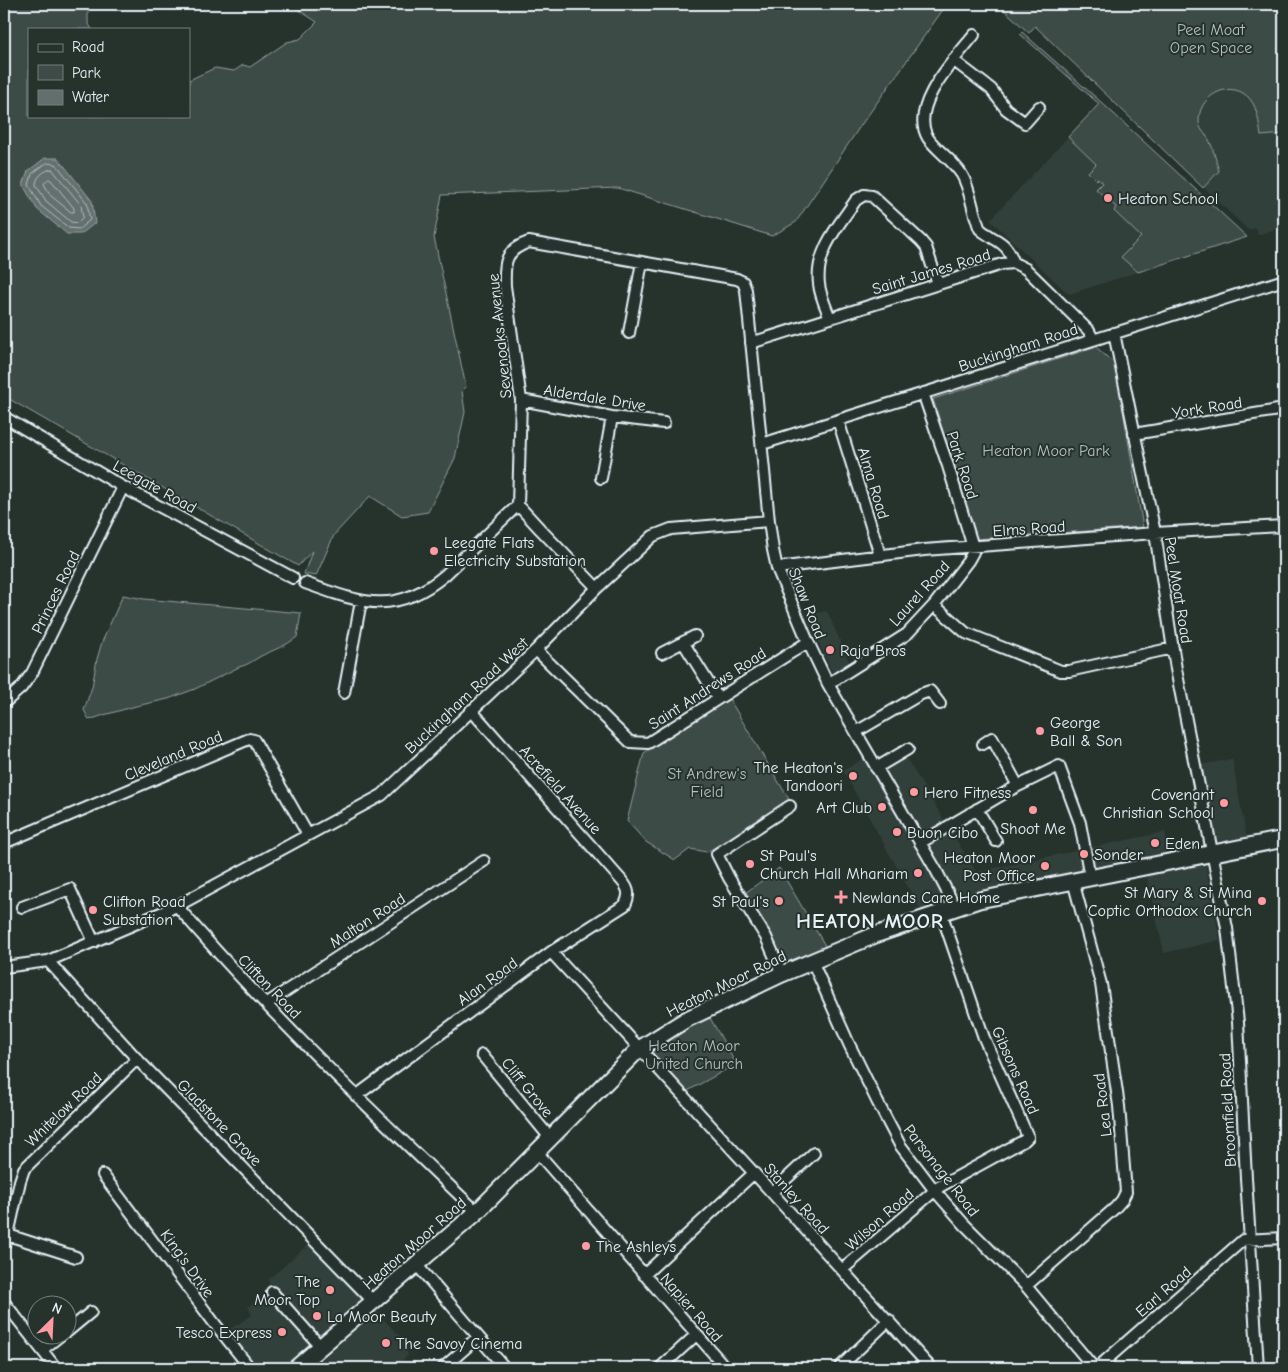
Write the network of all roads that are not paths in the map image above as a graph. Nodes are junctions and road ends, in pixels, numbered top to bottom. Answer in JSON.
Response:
{"nodes":[{"id":1,"x":974,"y":35,"type":"dead end"},
{"id":2,"x":953,"y":60,"type":"junction"},
{"id":3,"x":1039,"y":107,"type":"dead end"},
{"id":4,"x":642,"y":262,"type":"junction"},
{"id":5,"x":1014,"y":263,"type":"junction"},
{"id":6,"x":737,"y":279,"type":"joint"},
{"id":7,"x":1284,"y":280,"type":"edge"},
{"id":8,"x":938,"y":284,"type":"junction"},
{"id":9,"x":830,"y":318,"type":"junction"},
{"id":10,"x":629,"y":333,"type":"dead end"},
{"id":11,"x":1114,"y":333,"type":"junction"},
{"id":12,"x":1093,"y":339,"type":"junction"},
{"id":13,"x":751,"y":343,"type":"junction"},
{"id":14,"x":923,"y":393,"type":"junction"},
{"id":15,"x":522,"y":400,"type":"junction"},
{"id":16,"x":1284,"y":409,"type":"edge"},
{"id":17,"x":4,"y":417,"type":"edge"},
{"id":18,"x":612,"y":417,"type":"junction"},
{"id":19,"x":838,"y":420,"type":"junction"},
{"id":20,"x":664,"y":424,"type":"dead end"},
{"id":21,"x":1134,"y":434,"type":"junction"},
{"id":22,"x":762,"y":444,"type":"junction"},
{"id":23,"x":601,"y":478,"type":"dead end"},
{"id":24,"x":123,"y":487,"type":"junction"},
{"id":25,"x":518,"y":505,"type":"junction"},
{"id":26,"x":769,"y":521,"type":"junction"},
{"id":27,"x":1284,"y":526,"type":"edge"},
{"id":28,"x":1156,"y":533,"type":"junction"},
{"id":29,"x":973,"y":547,"type":"junction"},
{"id":30,"x":880,"y":555,"type":"junction"},
{"id":31,"x":777,"y":568,"type":"junction"},
{"id":32,"x":293,"y":578,"type":"dead end"},
{"id":33,"x":305,"y":583,"type":"dead end"},
{"id":34,"x":597,"y":588,"type":"junction"},
{"id":35,"x":361,"y":601,"type":"junction"},
{"id":36,"x":934,"y":605,"type":"junction"},
{"id":37,"x":695,"y":636,"type":"dead end"},
{"id":38,"x":683,"y":642,"type":"junction"},
{"id":39,"x":808,"y":642,"type":"junction"},
{"id":40,"x":1173,"y":648,"type":"junction"},
{"id":41,"x":536,"y":650,"type":"junction"},
{"id":42,"x":662,"y":653,"type":"dead end"},
{"id":43,"x":828,"y":684,"type":"junction"},
{"id":44,"x":344,"y":693,"type":"dead end"},
{"id":45,"x":718,"y":698,"type":"junction"},
{"id":46,"x":4,"y":703,"type":"edge"},
{"id":47,"x":940,"y":704,"type":"dead end"},
{"id":48,"x":471,"y":710,"type":"junction"},
{"id":49,"x":856,"y":732,"type":"junction"},
{"id":50,"x":983,"y":744,"type":"dead end"},
{"id":51,"x":908,"y":749,"type":"dead end"},
{"id":52,"x":876,"y":768,"type":"junction"},
{"id":53,"x":1018,"y":786,"type":"junction"},
{"id":54,"x":790,"y":806,"type":"dead end"},
{"id":55,"x":978,"y":809,"type":"junction"},
{"id":56,"x":308,"y":835,"type":"junction"},
{"id":57,"x":1284,"y":838,"type":"edge"},
{"id":58,"x":996,"y":841,"type":"dead end"},
{"id":59,"x":4,"y":843,"type":"edge"},
{"id":60,"x":920,"y":843,"type":"junction"},
{"id":61,"x":1212,"y":853,"type":"junction"},
{"id":62,"x":484,"y":860,"type":"dead end"},
{"id":63,"x":1090,"y":877,"type":"junction"},
{"id":64,"x":1073,"y":881,"type":"junction"},
{"id":65,"x":628,"y":888,"type":"joint"},
{"id":66,"x":177,"y":906,"type":"junction"},
{"id":67,"x":22,"y":907,"type":"dead end"},
{"id":68,"x":948,"y":910,"type":"junction"},
{"id":69,"x":94,"y":942,"type":"junction"},
{"id":70,"x":551,"y":952,"type":"junction"},
{"id":71,"x":48,"y":961,"type":"junction"},
{"id":72,"x":812,"y":961,"type":"junction"},
{"id":73,"x":4,"y":968,"type":"edge"},
{"id":74,"x":782,"y":974,"type":"junction"},
{"id":75,"x":266,"y":1004,"type":"junction"},
{"id":76,"x":639,"y":1049,"type":"junction"},
{"id":77,"x":482,"y":1054,"type":"dead end"},
{"id":78,"x":137,"y":1058,"type":"junction"},
{"id":79,"x":356,"y":1096,"type":"junction"},
{"id":80,"x":551,"y":1138,"type":"junction"},
{"id":81,"x":537,"y":1152,"type":"junction"},
{"id":82,"x":814,"y":1153,"type":"dead end"},
{"id":83,"x":754,"y":1173,"type":"junction"},
{"id":84,"x":103,"y":1174,"type":"dead end"},
{"id":85,"x":935,"y":1191,"type":"junction"},
{"id":86,"x":772,"y":1192,"type":"junction"},
{"id":87,"x":477,"y":1212,"type":"junction"},
{"id":88,"x":6,"y":1235,"type":"edge"},
{"id":89,"x":1284,"y":1238,"type":"edge"},
{"id":90,"x":1250,"y":1239,"type":"junction"},
{"id":91,"x":76,"y":1257,"type":"dead end"},
{"id":92,"x":416,"y":1264,"type":"junction"},
{"id":93,"x":842,"y":1270,"type":"junction"},
{"id":94,"x":644,"y":1275,"type":"junction"},
{"id":95,"x":1026,"y":1286,"type":"junction"},
{"id":96,"x":272,"y":1292,"type":"dead end"},
{"id":97,"x":373,"y":1301,"type":"junction"},
{"id":98,"x":4,"y":1302,"type":"edge"},
{"id":99,"x":91,"y":1312,"type":"dead end"},
{"id":100,"x":889,"y":1320,"type":"junction"},
{"id":101,"x":78,"y":1322,"type":"edge"},
{"id":102,"x":696,"y":1335,"type":"junction"},
{"id":103,"x":478,"y":1337,"type":"junction"},
{"id":104,"x":50,"y":1344,"type":"edge"},
{"id":105,"x":320,"y":1347,"type":"junction"},
{"id":106,"x":42,"y":1350,"type":"junction"},
{"id":107,"x":306,"y":1366,"type":"edge"},
{"id":108,"x":56,"y":1368,"type":"edge"},
{"id":109,"x":250,"y":1368,"type":"edge"},
{"id":110,"x":443,"y":1368,"type":"edge"},
{"id":111,"x":505,"y":1368,"type":"edge"},
{"id":112,"x":660,"y":1368,"type":"edge"},
{"id":113,"x":726,"y":1368,"type":"edge"},
{"id":114,"x":839,"y":1368,"type":"edge"},
{"id":115,"x":931,"y":1368,"type":"edge"},
{"id":116,"x":1095,"y":1368,"type":"edge"},
{"id":117,"x":1258,"y":1368,"type":"edge"}],
"edges":[{"from":1,"to":2,"type":"street"},
{"from":2,"to":3,"type":"street"},
{"from":2,"to":5,"type":"street"},
{"from":4,"to":6,"type":"street","name":"Sevenoaks Avenue"},
{"from":4,"to":10,"type":"street"},
{"from":4,"to":15,"type":"street","name":"Sevenoaks Avenue"},
{"from":5,"to":8,"type":"street","name":"Saint James Road"},
{"from":5,"to":12,"type":"street","name":"Saint James Road"},
{"from":6,"to":13,"type":"street","name":"Shaw Road"},
{"from":7,"to":11,"type":"street","name":"Buckingham Road"},
{"from":8,"to":9,"type":"street","name":"Saint James Road"},
{"from":8,"to":9,"type":"street"},
{"from":9,"to":13,"type":"street","name":"Saint James Road"},
{"from":11,"to":12,"type":"street","name":"Buckingham Road"},
{"from":11,"to":21,"type":"street","name":"Peel Moat Road"},
{"from":12,"to":14,"type":"street","name":"Buckingham Road"},
{"from":13,"to":22,"type":"street","name":"Shaw Road"},
{"from":14,"to":19,"type":"street","name":"Buckingham Road"},
{"from":14,"to":29,"type":"street","name":"Park Road"},
{"from":15,"to":18,"type":"street","name":"Alderdale Drive"},
{"from":15,"to":25,"type":"street","name":"Sevenoaks Avenue"},
{"from":16,"to":21,"type":"street","name":"York Road"},
{"from":17,"to":24,"type":"street","name":"Leegate Road"},
{"from":18,"to":20,"type":"street","name":"Alderdale Drive"},
{"from":18,"to":23,"type":"street"},
{"from":19,"to":22,"type":"street","name":"Buckingham Road"},
{"from":19,"to":30,"type":"street","name":"Alma Road"},
{"from":21,"to":28,"type":"street","name":"Peel Moat Road"},
{"from":22,"to":26,"type":"street","name":"Shaw Road"},
{"from":24,"to":32,"type":"street","name":"Leegate Road"},
{"from":24,"to":46,"type":"street","name":"Princes Road"},
{"from":25,"to":34,"type":"street"},
{"from":25,"to":35,"type":"street"},
{"from":26,"to":31,"type":"street","name":"Shaw Road"},
{"from":26,"to":34,"type":"street","name":"Buckingham Road West"},
{"from":27,"to":28,"type":"street","name":"Elms Road"},
{"from":28,"to":29,"type":"street","name":"Elms Road"},
{"from":28,"to":40,"type":"street","name":"Peel Moat Road"},
{"from":29,"to":30,"type":"street","name":"Elms Road"},
{"from":29,"to":36,"type":"street","name":"Laurel Road"},
{"from":30,"to":31,"type":"street","name":"Elms Road"},
{"from":31,"to":39,"type":"street","name":"Shaw Road"},
{"from":33,"to":35,"type":"street"},
{"from":34,"to":41,"type":"street","name":"Buckingham Road West"},
{"from":35,"to":44,"type":"street"},
{"from":36,"to":40,"type":"street"},
{"from":36,"to":43,"type":"street","name":"Laurel Road"},
{"from":37,"to":38,"type":"street"},
{"from":38,"to":42,"type":"street"},
{"from":38,"to":45,"type":"street"},
{"from":39,"to":43,"type":"street","name":"Shaw Road"},
{"from":39,"to":45,"type":"street","name":"Saint Andrews Road"},
{"from":40,"to":61,"type":"street","name":"Peel Moat Road"},
{"from":41,"to":45,"type":"street","name":"Saint Andrews Road"},
{"from":41,"to":48,"type":"street","name":"Buckingham Road West"},
{"from":43,"to":49,"type":"street","name":"Shaw Road"},
{"from":47,"to":49,"type":"street"},
{"from":48,"to":56,"type":"street","name":"Buckingham Road West"},
{"from":48,"to":65,"type":"street","name":"Acrefield Avenue"},
{"from":49,"to":52,"type":"street","name":"Shaw Road"},
{"from":50,"to":53,"type":"street"},
{"from":51,"to":52,"type":"street"},
{"from":52,"to":60,"type":"street","name":"Shaw Road"},
{"from":53,"to":55,"type":"street"},
{"from":53,"to":63,"type":"street"},
{"from":54,"to":74,"type":"street"},
{"from":55,"to":58,"type":"street"},
{"from":55,"to":60,"type":"street"},
{"from":56,"to":59,"type":"street","name":"Cleveland Road"},
{"from":56,"to":66,"type":"street","name":"Buckingham Road West"},
{"from":57,"to":61,"type":"main road","name":"Heaton Moor Road"},
{"from":60,"to":68,"type":"street","name":"Shaw Road"},
{"from":61,"to":63,"type":"main road","name":"Heaton Moor Road"},
{"from":61,"to":90,"type":"street","name":"Broomfield Road"},
{"from":62,"to":75,"type":"street","name":"Malton Road"},
{"from":63,"to":64,"type":"main road","name":"Heaton Moor Road"},
{"from":64,"to":68,"type":"main road","name":"Heaton Moor Road"},
{"from":64,"to":95,"type":"street","name":"Lea Road"},
{"from":65,"to":70,"type":"street","name":"Alan Road"},
{"from":66,"to":69,"type":"street"},
{"from":66,"to":75,"type":"street","name":"Clifton Road"},
{"from":67,"to":69,"type":"street"},
{"from":68,"to":72,"type":"main road","name":"Heaton Moor Road"},
{"from":68,"to":85,"type":"street","name":"Gibsons Road"},
{"from":69,"to":71,"type":"street"},
{"from":70,"to":76,"type":"street","name":"Stanley Road"},
{"from":70,"to":79,"type":"street","name":"Alan Road"},
{"from":71,"to":73,"type":"street"},
{"from":71,"to":78,"type":"street","name":"Gladstone Grove"},
{"from":72,"to":74,"type":"main road","name":"Heaton Moor Road"},
{"from":72,"to":85,"type":"street","name":"Parsonage Road"},
{"from":74,"to":76,"type":"main road","name":"Heaton Moor Road"},
{"from":75,"to":79,"type":"street","name":"Clifton Road"},
{"from":76,"to":80,"type":"main road","name":"Heaton Moor Road"},
{"from":76,"to":83,"type":"street","name":"Stanley Road"},
{"from":77,"to":80,"type":"street","name":"Cliff Grove"},
{"from":78,"to":88,"type":"street","name":"Whitelow Road"},
{"from":78,"to":97,"type":"street","name":"Gladstone Grove"},
{"from":79,"to":87,"type":"street","name":"Clifton Road"},
{"from":80,"to":81,"type":"main road","name":"Heaton Moor Road"},
{"from":81,"to":87,"type":"main road","name":"Heaton Moor Road"},
{"from":81,"to":94,"type":"street","name":"Napier Road"},
{"from":82,"to":86,"type":"street"},
{"from":83,"to":86,"type":"street","name":"Stanley Road"},
{"from":83,"to":94,"type":"street"},
{"from":84,"to":109,"type":"street","name":"King's Drive"},
{"from":85,"to":93,"type":"street","name":"Wilson Road"},
{"from":85,"to":95,"type":"street","name":"Parsonage Road"},
{"from":86,"to":93,"type":"street","name":"Stanley Road"},
{"from":87,"to":92,"type":"main road","name":"Heaton Moor Road"},
{"from":88,"to":91,"type":"street"},
{"from":89,"to":90,"type":"street"},
{"from":90,"to":116,"type":"street","name":"Earl Road"},
{"from":90,"to":117,"type":"street","name":"Broomfield Road"},
{"from":92,"to":97,"type":"main road","name":"Heaton Moor Road"},
{"from":92,"to":103,"type":"street"},
{"from":93,"to":100,"type":"street","name":"Stanley Road"},
{"from":94,"to":102,"type":"street","name":"Napier Road"},
{"from":95,"to":116,"type":"street","name":"Parsonage Road"},
{"from":96,"to":105,"type":"street"},
{"from":97,"to":105,"type":"main road","name":"Heaton Moor Road"},
{"from":98,"to":106,"type":"street"},
{"from":99,"to":101,"type":"street"},
{"from":100,"to":114,"type":"street"},
{"from":100,"to":115,"type":"street","name":"Stanley Road"},
{"from":102,"to":112,"type":"street"},
{"from":102,"to":113,"type":"street","name":"Napier Road"},
{"from":103,"to":110,"type":"street"},
{"from":103,"to":111,"type":"street"},
{"from":104,"to":106,"type":"street"},
{"from":105,"to":107,"type":"main road","name":"Heaton Moor Road"},
{"from":106,"to":108,"type":"street"}]}
